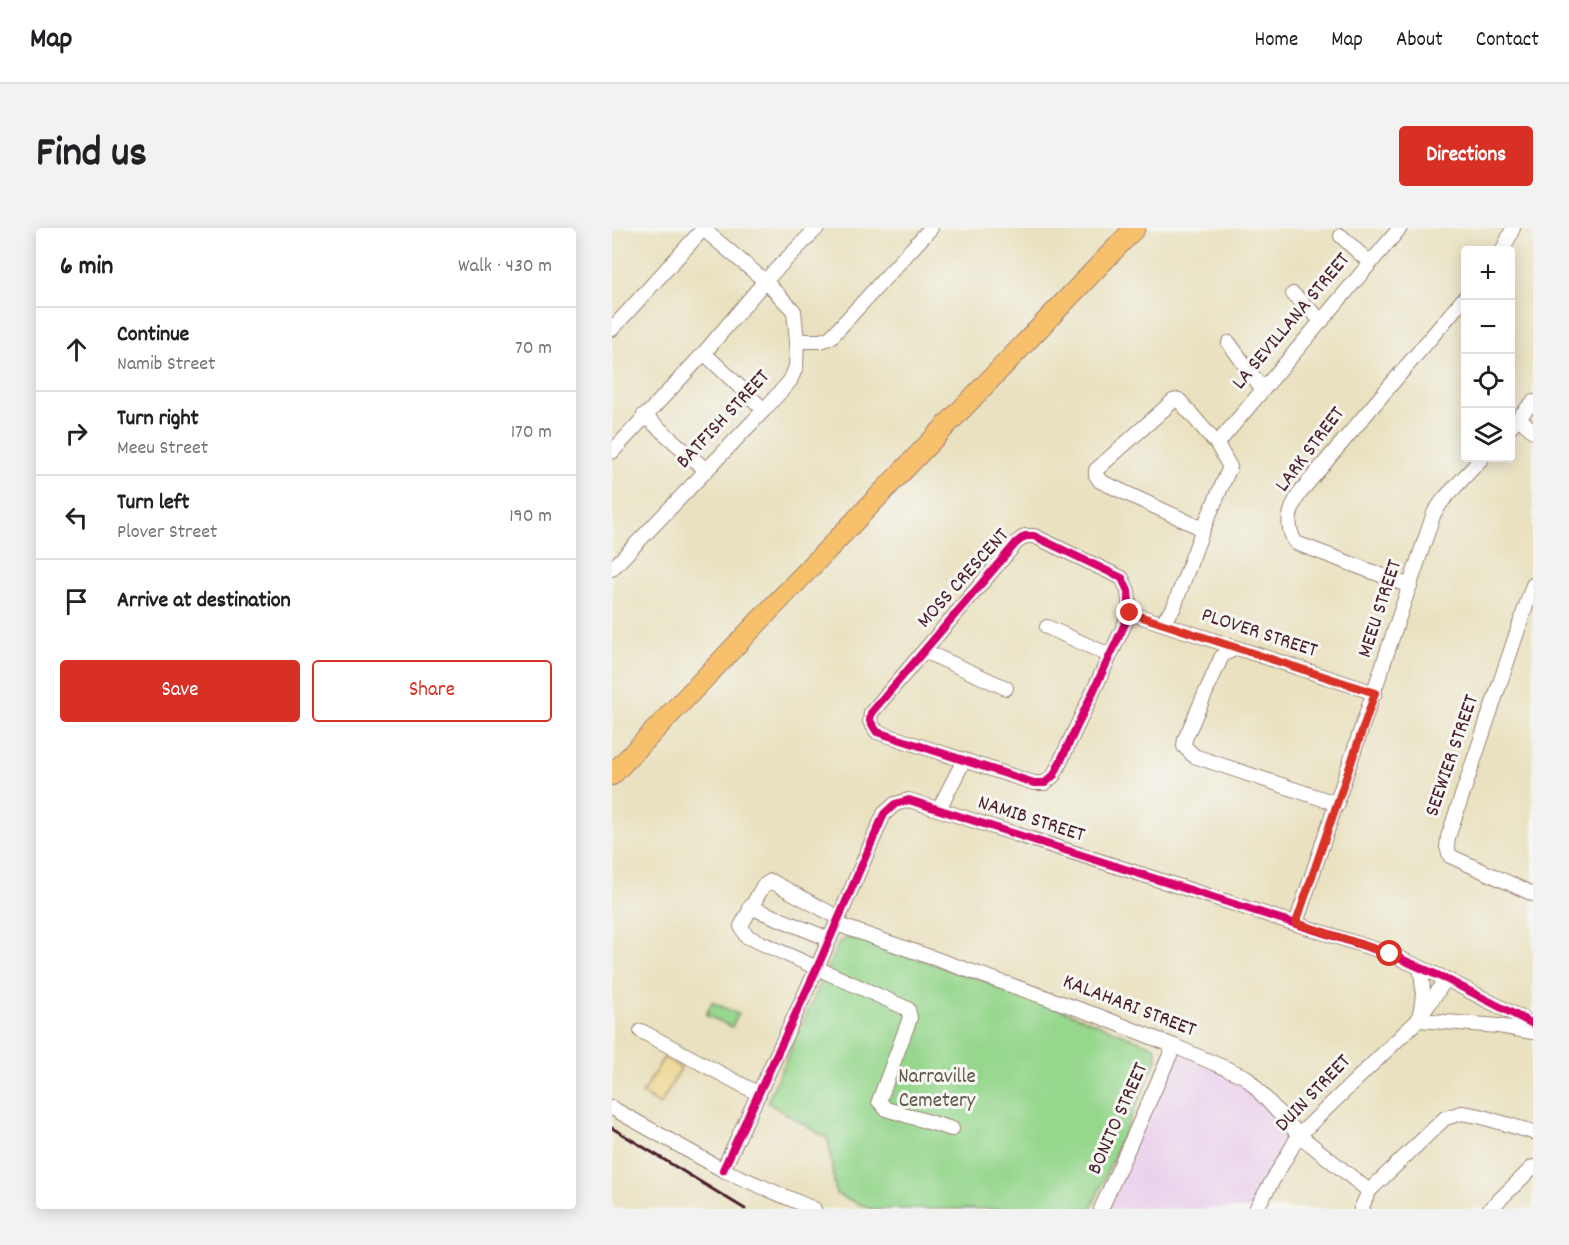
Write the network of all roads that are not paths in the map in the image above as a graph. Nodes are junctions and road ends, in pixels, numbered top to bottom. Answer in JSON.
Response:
{"nodes":[{"id":1,"x":703,"y":228,"type":"edge"},
{"id":2,"x":817,"y":228,"type":"edge"},
{"id":3,"x":931,"y":228,"type":"edge"},
{"id":4,"x":1127,"y":228,"type":"edge"},
{"id":5,"x":1135,"y":228,"type":"edge"},
{"id":6,"x":1400,"y":228,"type":"edge"},
{"id":7,"x":1513,"y":228,"type":"edge"},
{"id":8,"x":1341,"y":236,"type":"dead end"},
{"id":9,"x":1505,"y":246,"type":"edge"},
{"id":10,"x":1370,"y":263,"type":"junction"},
{"id":11,"x":765,"y":281,"type":"junction"},
{"id":12,"x":1293,"y":294,"type":"dead end"},
{"id":13,"x":1463,"y":300,"type":"edge"},
{"id":14,"x":1322,"y":321,"type":"junction"},
{"id":15,"x":612,"y":329,"type":"edge"},
{"id":16,"x":797,"y":341,"type":"junction"},
{"id":17,"x":1229,"y":343,"type":"dead end"},
{"id":18,"x":704,"y":353,"type":"junction"},
{"id":19,"x":1263,"y":390,"type":"junction"},
{"id":20,"x":1533,"y":402,"type":"edge"},
{"id":21,"x":764,"y":410,"type":"junction"},
{"id":22,"x":644,"y":416,"type":"junction"},
{"id":23,"x":1515,"y":422,"type":"edge"},
{"id":24,"x":1533,"y":431,"type":"edge"},
{"id":25,"x":1217,"y":444,"type":"junction"},
{"id":26,"x":612,"y":452,"type":"edge"},
{"id":27,"x":1478,"y":462,"type":"edge"},
{"id":28,"x":706,"y":470,"type":"junction"},
{"id":29,"x":1203,"y":529,"type":"junction"},
{"id":30,"x":612,"y":569,"type":"edge"},
{"id":31,"x":1533,"y":585,"type":"edge"},
{"id":32,"x":1410,"y":586,"type":"junction"},
{"id":33,"x":1130,"y":613,"type":"junction"},
{"id":34,"x":1161,"y":623,"type":"junction"},
{"id":35,"x":1047,"y":627,"type":"dead end"},
{"id":36,"x":1235,"y":649,"type":"junction"},
{"id":37,"x":924,"y":651,"type":"junction"},
{"id":38,"x":1109,"y":655,"type":"junction"},
{"id":39,"x":1006,"y":688,"type":"dead end"},
{"id":40,"x":1375,"y":693,"type":"junction"},
{"id":41,"x":964,"y":760,"type":"junction"},
{"id":42,"x":612,"y":766,"type":"edge"},
{"id":43,"x":612,"y":775,"type":"edge"},
{"id":44,"x":1338,"y":804,"type":"junction"},
{"id":45,"x":939,"y":809,"type":"junction"},
{"id":46,"x":1533,"y":894,"type":"edge"},
{"id":47,"x":750,"y":907,"type":"junction"},
{"id":48,"x":838,"y":921,"type":"junction"},
{"id":49,"x":1296,"y":923,"type":"junction"},
{"id":50,"x":829,"y":939,"type":"junction"},
{"id":51,"x":818,"y":968,"type":"junction"},
{"id":52,"x":1420,"y":968,"type":"junction"},
{"id":53,"x":1446,"y":979,"type":"junction"},
{"id":54,"x":1418,"y":1020,"type":"junction"},
{"id":55,"x":1533,"y":1024,"type":"edge"},
{"id":56,"x":641,"y":1031,"type":"dead end"},
{"id":57,"x":1533,"y":1032,"type":"edge"},
{"id":58,"x":1174,"y":1046,"type":"junction"},
{"id":59,"x":759,"y":1094,"type":"junction"},
{"id":60,"x":612,"y":1108,"type":"edge"},
{"id":61,"x":952,"y":1129,"type":"dead end"},
{"id":62,"x":1533,"y":1132,"type":"edge"},
{"id":63,"x":1299,"y":1135,"type":"junction"},
{"id":64,"x":1533,"y":1167,"type":"edge"},
{"id":65,"x":723,"y":1170,"type":"junction"},
{"id":66,"x":1369,"y":1191,"type":"junction"},
{"id":67,"x":814,"y":1209,"type":"edge"},
{"id":68,"x":1101,"y":1209,"type":"edge"},
{"id":69,"x":1256,"y":1209,"type":"edge"},
{"id":70,"x":1360,"y":1209,"type":"edge"},
{"id":71,"x":1490,"y":1209,"type":"edge"}],
"edges":[{"from":1,"to":11,"type":"street","name":"BATFISH STREET"},
{"from":1,"to":15,"type":"street"},
{"from":2,"to":11,"type":"street"},
{"from":3,"to":16,"type":"street"},
{"from":4,"to":42,"type":"highway"},
{"from":5,"to":43,"type":"highway"},
{"from":6,"to":10,"type":"street","name":"LA SEVILLANA STREET"},
{"from":7,"to":9,"type":"street"},
{"from":8,"to":10,"type":"street"},
{"from":10,"to":14,"type":"street","name":"LA SEVILLANA STREET"},
{"from":11,"to":16,"type":"street","name":"BATFISH STREET"},
{"from":11,"to":18,"type":"street"},
{"from":12,"to":14,"type":"street"},
{"from":13,"to":32,"type":"street","name":"LARK STREET"},
{"from":14,"to":19,"type":"street","name":"LA SEVILLANA STREET"},
{"from":16,"to":21,"type":"street","name":"BATFISH STREET"},
{"from":17,"to":19,"type":"street"},
{"from":18,"to":21,"type":"street"},
{"from":18,"to":22,"type":"street"},
{"from":19,"to":25,"type":"street","name":"LA SEVILLANA STREET"},
{"from":20,"to":23,"type":"street"},
{"from":21,"to":28,"type":"street","name":"BATFISH STREET"},
{"from":22,"to":26,"type":"street"},
{"from":22,"to":28,"type":"street"},
{"from":23,"to":24,"type":"street"},
{"from":25,"to":29,"type":"street"},
{"from":25,"to":29,"type":"street"},
{"from":27,"to":32,"type":"street","name":"MEEU STREET"},
{"from":28,"to":30,"type":"street","name":"BATFISH STREET"},
{"from":29,"to":34,"type":"street"},
{"from":31,"to":46,"type":"street","name":"SEEWIER STREET"},
{"from":32,"to":40,"type":"street","name":"MEEU STREET"},
{"from":33,"to":34,"type":"street","name":"PLOVER STREET"},
{"from":33,"to":37,"type":"street","name":"MOSS CRESCENT"},
{"from":33,"to":38,"type":"street","name":"MOSS CRESCENT"},
{"from":34,"to":36,"type":"street","name":"PLOVER STREET"},
{"from":35,"to":38,"type":"street"},
{"from":36,"to":40,"type":"street","name":"PLOVER STREET"},
{"from":36,"to":44,"type":"street"},
{"from":37,"to":39,"type":"street"},
{"from":37,"to":41,"type":"street","name":"MOSS CRESCENT"},
{"from":38,"to":41,"type":"street","name":"MOSS CRESCENT"},
{"from":40,"to":44,"type":"street","name":"MEEU STREET"},
{"from":41,"to":45,"type":"street"},
{"from":44,"to":49,"type":"street","name":"MEEU STREET"},
{"from":45,"to":48,"type":"street","name":"NAMIB STREET"},
{"from":45,"to":49,"type":"street","name":"NAMIB STREET"},
{"from":47,"to":48,"type":"street","name":"KALAHARI STREET"},
{"from":47,"to":50,"type":"street"},
{"from":47,"to":51,"type":"street"},
{"from":48,"to":50,"type":"street","name":"NAMIB STREET"},
{"from":48,"to":58,"type":"street","name":"KALAHARI STREET"},
{"from":49,"to":52,"type":"street","name":"NAMIB STREET"},
{"from":50,"to":51,"type":"street","name":"NAMIB STREET"},
{"from":51,"to":59,"type":"street","name":"NAMIB STREET"},
{"from":51,"to":61,"type":"street"},
{"from":52,"to":53,"type":"street","name":"NAMIB STREET"},
{"from":52,"to":54,"type":"street"},
{"from":53,"to":54,"type":"street","name":"DUIN STREET"},
{"from":53,"to":55,"type":"street","name":"NAMIB STREET"},
{"from":54,"to":57,"type":"street"},
{"from":54,"to":63,"type":"street","name":"DUIN STREET"},
{"from":56,"to":59,"type":"street"},
{"from":58,"to":63,"type":"street","name":"KALAHARI STREET"},
{"from":58,"to":68,"type":"street","name":"BONITO STREET"},
{"from":59,"to":65,"type":"street","name":"NAMIB STREET"},
{"from":60,"to":65,"type":"street"},
{"from":62,"to":66,"type":"street"},
{"from":63,"to":66,"type":"street","name":"KALAHARI STREET"},
{"from":63,"to":69,"type":"street","name":"DUIN STREET"},
{"from":64,"to":71,"type":"street"},
{"from":65,"to":67,"type":"street"},
{"from":66,"to":70,"type":"street"}]}
